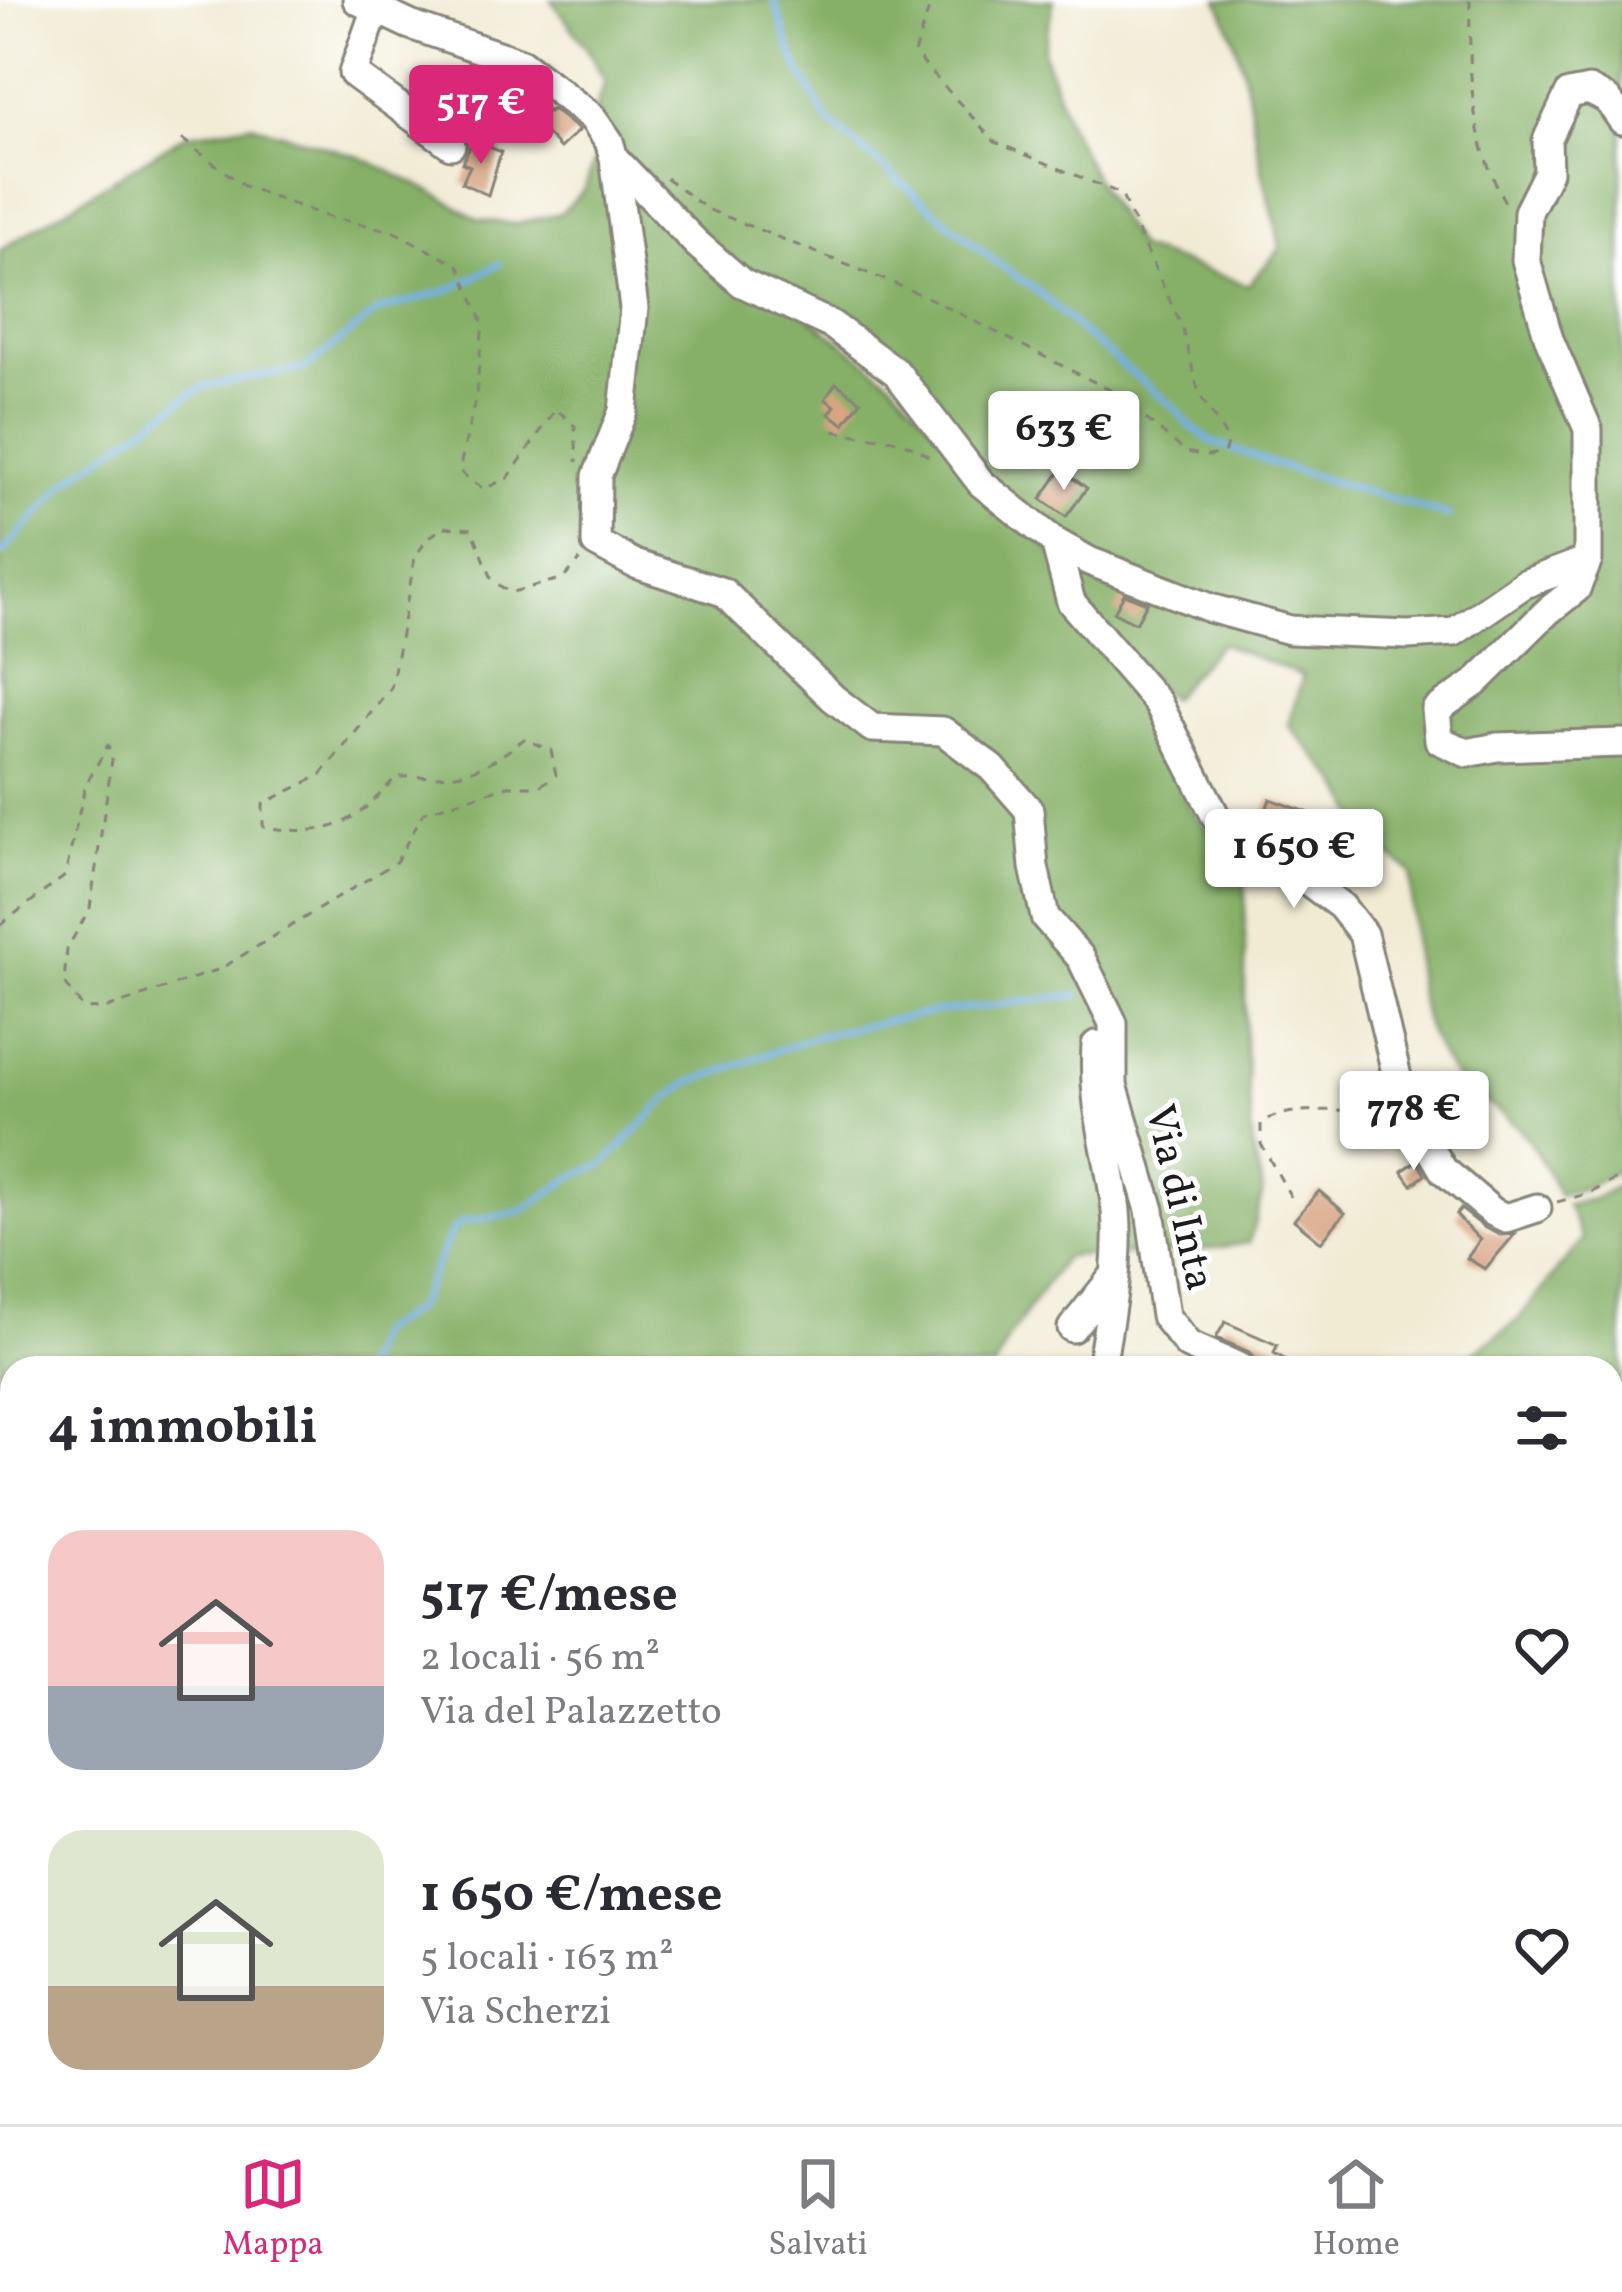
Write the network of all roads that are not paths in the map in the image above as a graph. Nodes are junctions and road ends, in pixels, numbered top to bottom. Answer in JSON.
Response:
{"nodes":[{"id":1,"x":366,"y":4,"type":"edge"},
{"id":2,"x":1622,"y":120,"type":"edge"},
{"id":3,"x":451,"y":145,"type":"dead end"},
{"id":4,"x":614,"y":158,"type":"junction"},
{"id":5,"x":1055,"y":542,"type":"junction"},
{"id":6,"x":1588,"y":560,"type":"junction"},
{"id":7,"x":1622,"y":743,"type":"edge"},
{"id":8,"x":1103,"y":1004,"type":"junction"},
{"id":9,"x":1537,"y":1208,"type":"road end"},
{"id":10,"x":1113,"y":1277,"type":"junction"},
{"id":11,"x":1072,"y":1328,"type":"dead end"},
{"id":12,"x":1103,"y":1356,"type":"edge"},
{"id":13,"x":1212,"y":1356,"type":"edge"}],
"edges":[{"from":1,"to":3,"type":"street"},
{"from":1,"to":4,"type":"street"},
{"from":2,"to":6,"type":"street"},
{"from":4,"to":5,"type":"street"},
{"from":4,"to":8,"type":"street","name":"Via di Inta"},
{"from":5,"to":6,"type":"street"},
{"from":5,"to":9,"type":"street"},
{"from":6,"to":7,"type":"street"},
{"from":8,"to":10,"type":"street","name":"Via di Inta"},
{"from":8,"to":13,"type":"street","name":"Via di Inta"},
{"from":10,"to":11,"type":"street"},
{"from":10,"to":12,"type":"street","name":"Via di Inta"}]}
